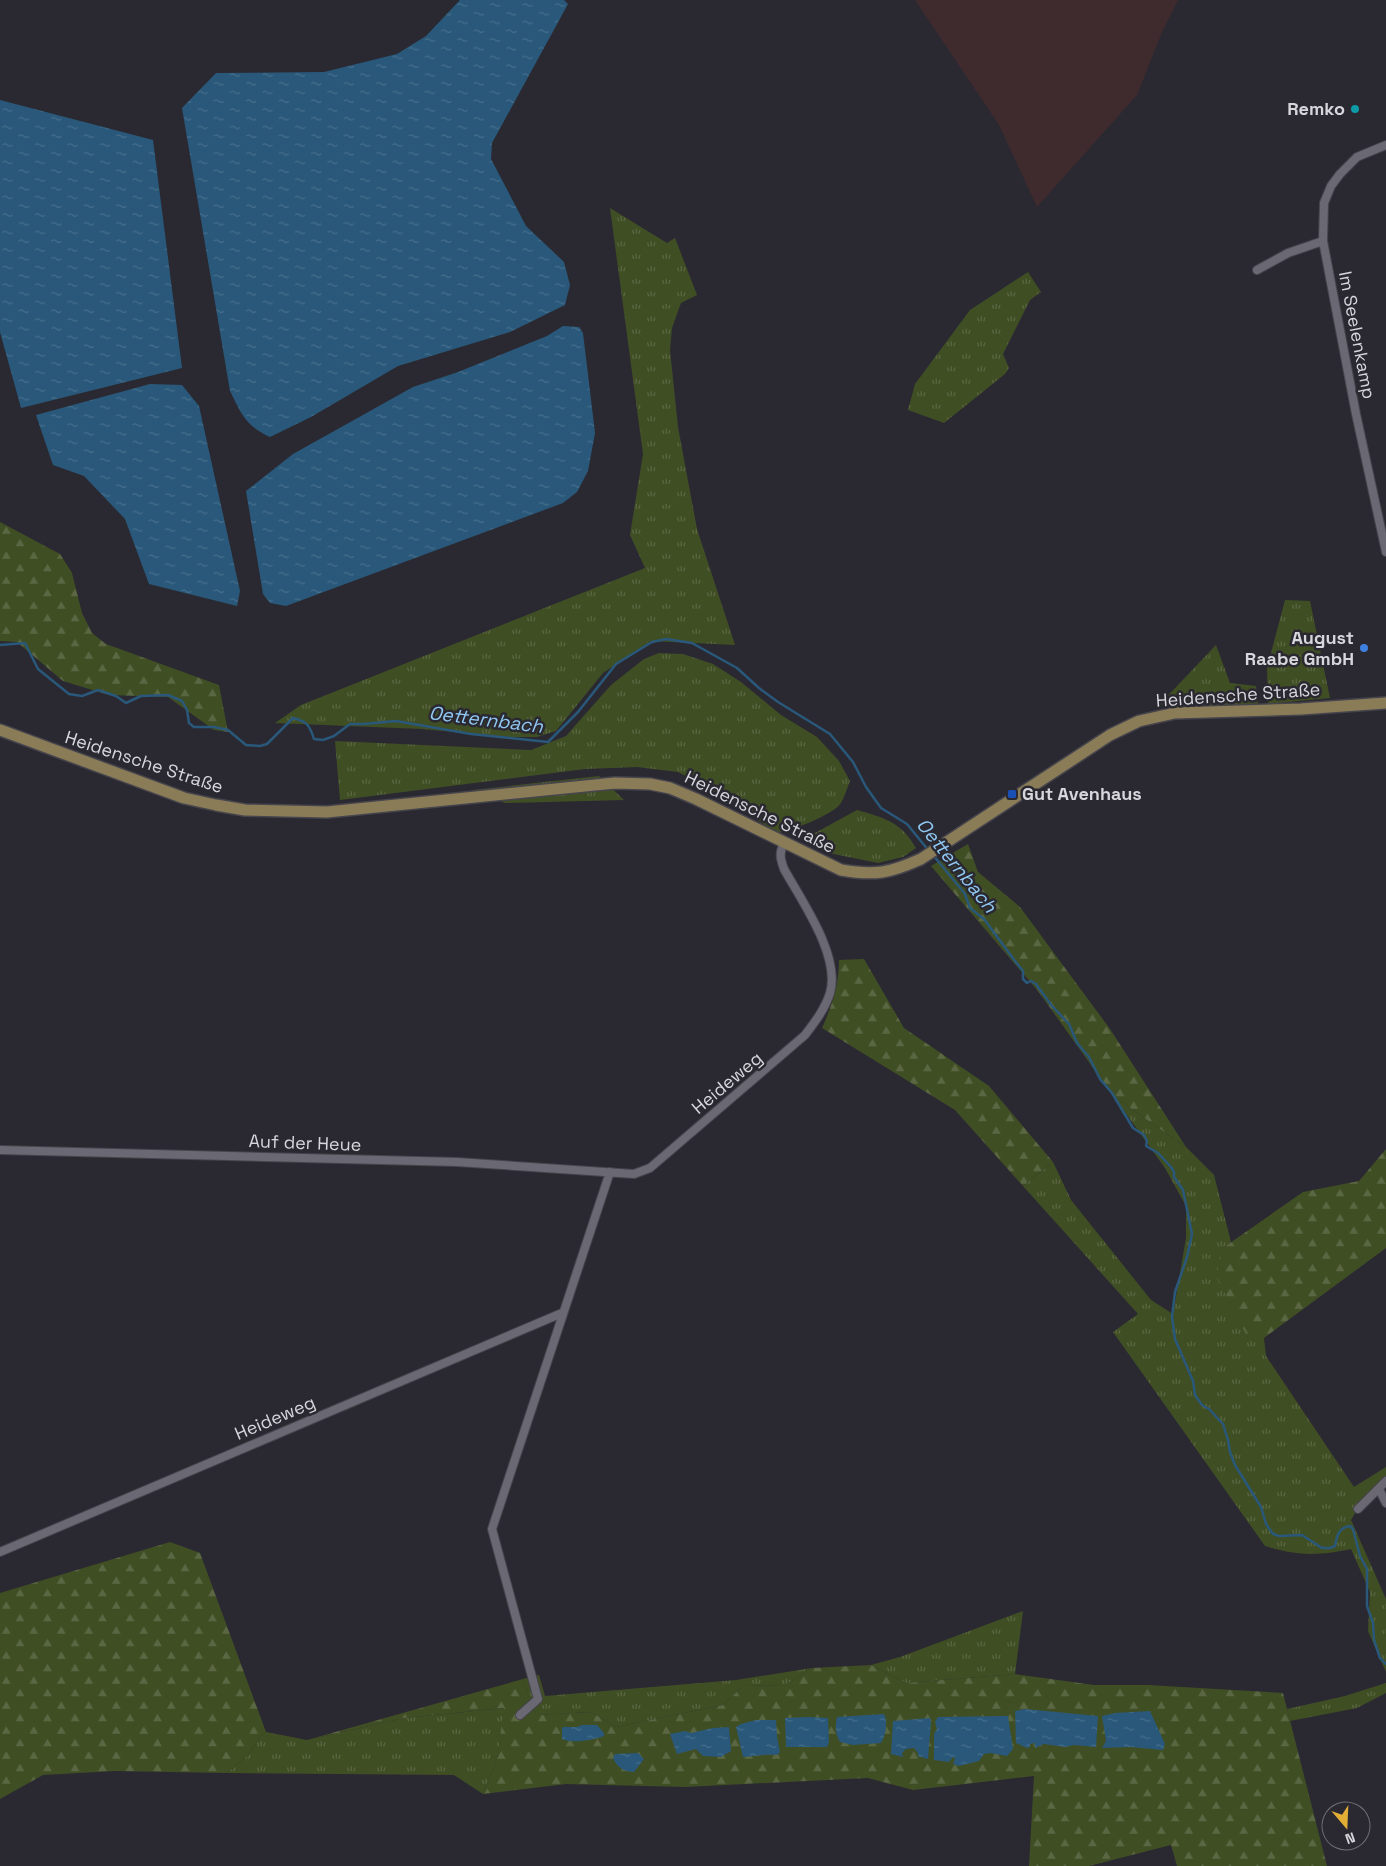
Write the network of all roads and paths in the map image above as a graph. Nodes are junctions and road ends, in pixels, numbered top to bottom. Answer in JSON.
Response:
{"nodes":[{"id":1,"x":1386,"y":145,"type":"edge"},
{"id":2,"x":1323,"y":240,"type":"junction"},
{"id":3,"x":1257,"y":270,"type":"dead end"},
{"id":4,"x":1386,"y":552,"type":"edge"},
{"id":5,"x":1386,"y":704,"type":"edge"},
{"id":6,"x":0,"y":730,"type":"edge"},
{"id":7,"x":784,"y":843,"type":"junction"},
{"id":8,"x":0,"y":1150,"type":"edge"},
{"id":9,"x":610,"y":1172,"type":"junction"},
{"id":10,"x":562,"y":1313,"type":"junction"},
{"id":11,"x":1386,"y":1481,"type":"edge"},
{"id":12,"x":1379,"y":1488,"type":"junction"},
{"id":13,"x":1386,"y":1503,"type":"edge"},
{"id":14,"x":1358,"y":1509,"type":"dead end"},
{"id":15,"x":0,"y":1552,"type":"edge"},
{"id":16,"x":520,"y":1714,"type":"dead end"}],
"edges":[{"from":1,"to":2,"type":"street","name":"Im Seelenkamp"},
{"from":2,"to":3,"type":"street"},
{"from":2,"to":4,"type":"street","name":"Im Seelenkamp"},
{"from":5,"to":7,"type":"main road","name":"Heidensche Straße"},
{"from":6,"to":7,"type":"main road","name":"Heidensche Straße"},
{"from":7,"to":9,"type":"street","name":"Heideweg"},
{"from":8,"to":9,"type":"street","name":"Auf der Heue"},
{"from":9,"to":10,"type":"street"},
{"from":10,"to":15,"type":"street","name":"Heideweg"},
{"from":10,"to":16,"type":"street"},
{"from":11,"to":12,"type":"street"},
{"from":12,"to":13,"type":"street"},
{"from":12,"to":14,"type":"street"}]}
